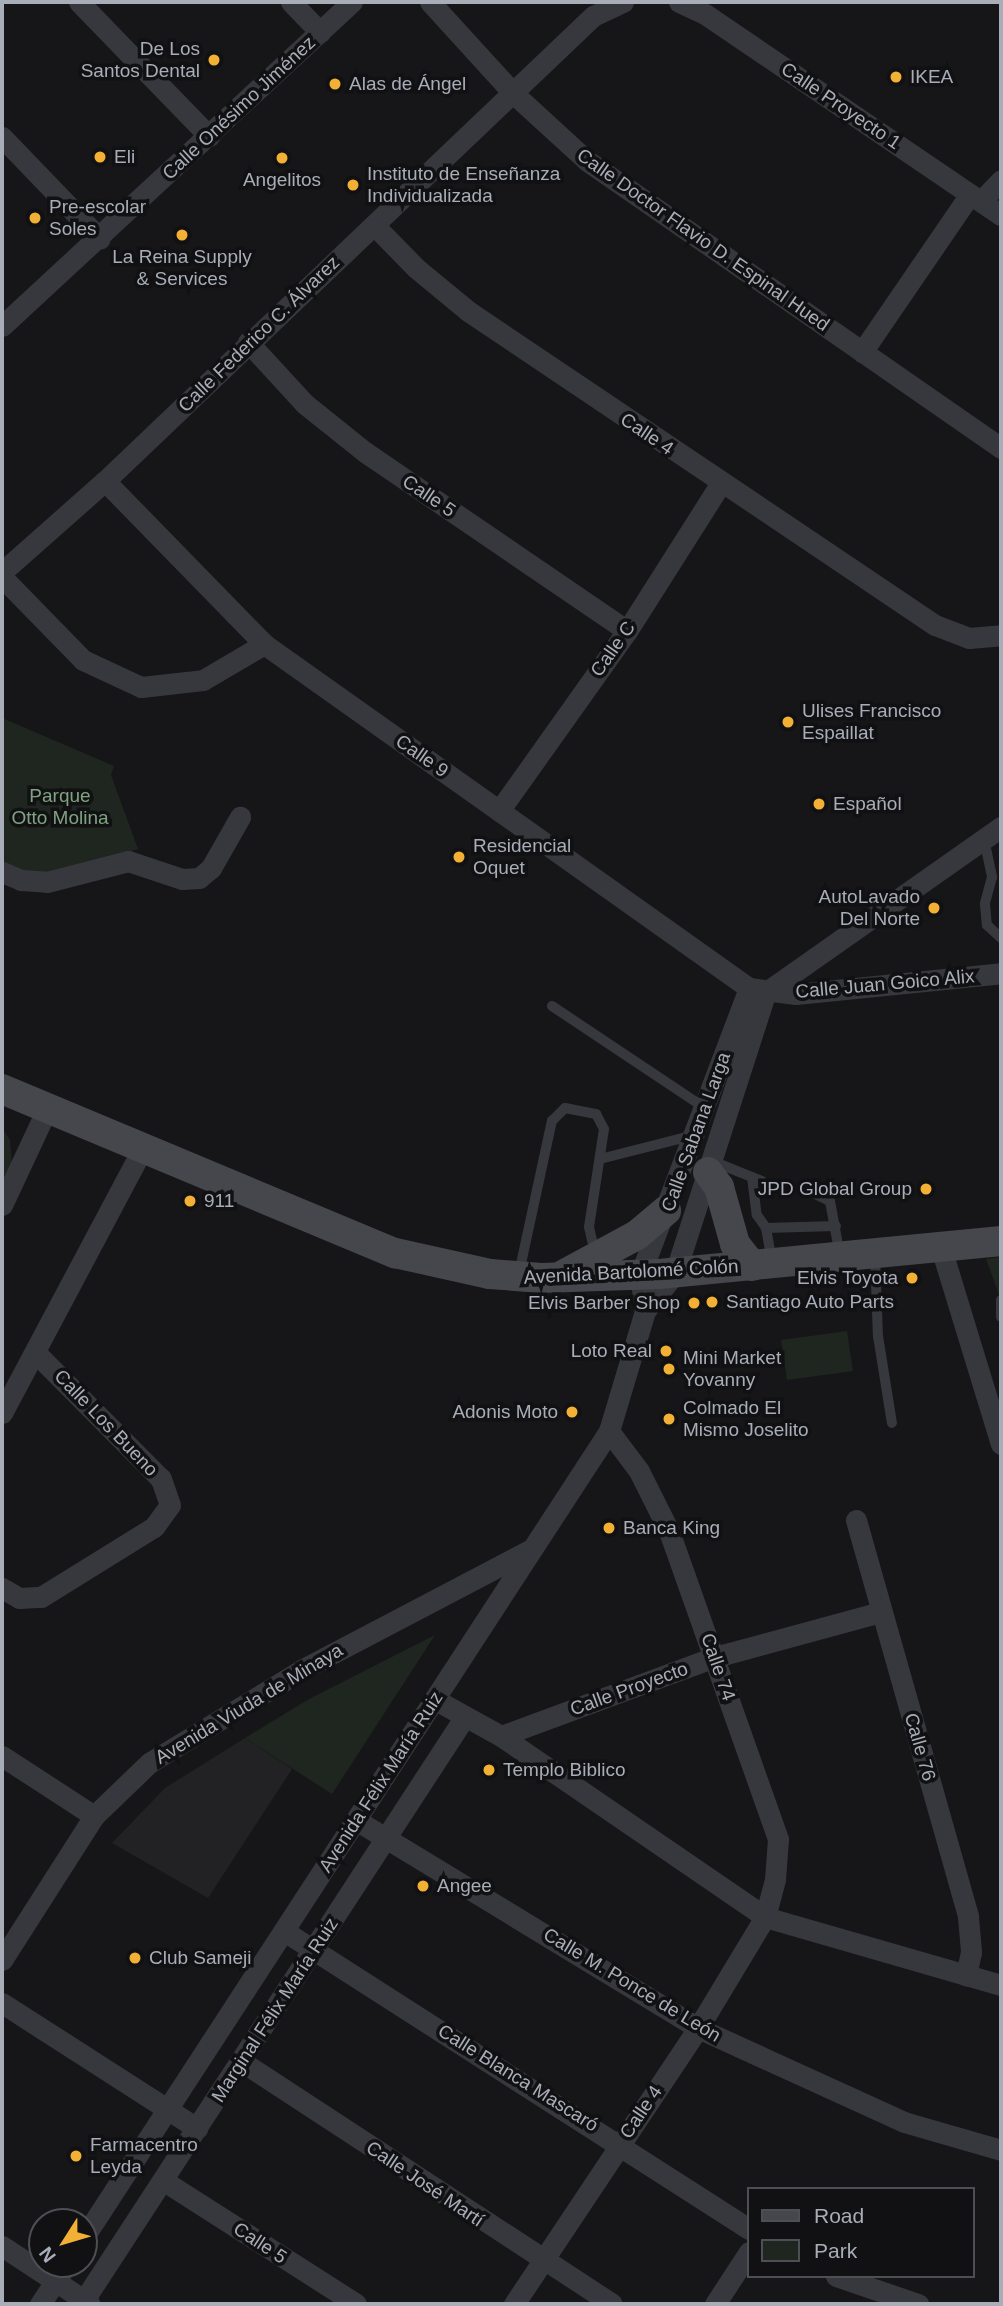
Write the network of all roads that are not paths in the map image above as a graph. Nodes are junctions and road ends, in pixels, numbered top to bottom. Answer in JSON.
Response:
{"nodes":[{"id":1,"x":79,"y":2,"type":"edge"},
{"id":2,"x":291,"y":2,"type":"edge"},
{"id":3,"x":352,"y":2,"type":"edge"},
{"id":4,"x":430,"y":2,"type":"edge"},
{"id":5,"x":623,"y":2,"type":"edge"},
{"id":6,"x":679,"y":2,"type":"edge"},
{"id":7,"x":320,"y":32,"type":"junction"},
{"id":8,"x":513,"y":93,"type":"junction"},
{"id":9,"x":209,"y":136,"type":"junction"},
{"id":10,"x":2,"y":137,"type":"edge"},
{"id":11,"x":1001,"y":180,"type":"edge"},
{"id":12,"x":976,"y":197,"type":"junction"},
{"id":13,"x":1001,"y":215,"type":"edge"},
{"id":14,"x":374,"y":225,"type":"junction"},
{"id":15,"x":100,"y":239,"type":"junction"},
{"id":16,"x":2,"y":326,"type":"edge"},
{"id":17,"x":248,"y":342,"type":"junction"},
{"id":18,"x":862,"y":352,"type":"junction"},
{"id":19,"x":1001,"y":448,"type":"edge"},
{"id":20,"x":105,"y":481,"type":"junction"},
{"id":21,"x":720,"y":483,"type":"junction"},
{"id":22,"x":2,"y":574,"type":"edge"},
{"id":23,"x":627,"y":631,"type":"junction"},
{"id":24,"x":1001,"y":635,"type":"edge"},
{"id":25,"x":264,"y":644,"type":"junction"},
{"id":26,"x":499,"y":811,"type":"junction"},
{"id":27,"x":240,"y":817,"type":"dead end"},
{"id":28,"x":1001,"y":827,"type":"edge"},
{"id":29,"x":984,"y":839,"type":"junction"},
{"id":30,"x":2,"y":872,"type":"edge"},
{"id":31,"x":1001,"y":938,"type":"edge"},
{"id":32,"x":1001,"y":973,"type":"edge"},
{"id":33,"x":762,"y":990,"type":"junction"},
{"id":34,"x":552,"y":1006,"type":"dead end"},
{"id":35,"x":2,"y":1089,"type":"edge"},
{"id":36,"x":705,"y":1108,"type":"junction"},
{"id":37,"x":47,"y":1109,"type":"junction"},
{"id":38,"x":694,"y":1135,"type":"junction"},
{"id":39,"x":142,"y":1150,"type":"junction"},
{"id":40,"x":600,"y":1159,"type":"junction"},
{"id":41,"x":710,"y":1166,"type":"junction"},
{"id":42,"x":807,"y":1190,"type":"dead end"},
{"id":43,"x":2,"y":1205,"type":"edge"},
{"id":44,"x":666,"y":1212,"type":"junction"},
{"id":45,"x":836,"y":1226,"type":"junction"},
{"id":46,"x":766,"y":1228,"type":"junction"},
{"id":47,"x":1001,"y":1241,"type":"edge"},
{"id":48,"x":941,"y":1248,"type":"junction"},
{"id":49,"x":875,"y":1254,"type":"junction"},
{"id":50,"x":596,"y":1257,"type":"junction"},
{"id":51,"x":840,"y":1259,"type":"junction"},
{"id":52,"x":762,"y":1265,"type":"junction"},
{"id":53,"x":675,"y":1273,"type":"junction"},
{"id":54,"x":640,"y":1275,"type":"junction"},
{"id":55,"x":518,"y":1277,"type":"junction"},
{"id":56,"x":561,"y":1277,"type":"junction"},
{"id":57,"x":1001,"y":1300,"type":"edge"},
{"id":58,"x":645,"y":1311,"type":"junction"},
{"id":59,"x":1001,"y":1317,"type":"edge"},
{"id":60,"x":35,"y":1352,"type":"junction"},
{"id":61,"x":2,"y":1413,"type":"edge"},
{"id":62,"x":892,"y":1423,"type":"dead end"},
{"id":63,"x":609,"y":1431,"type":"junction"},
{"id":64,"x":1001,"y":1444,"type":"edge"},
{"id":65,"x":856,"y":1520,"type":"dead end"},
{"id":66,"x":532,"y":1549,"type":"junction"},
{"id":67,"x":2,"y":1588,"type":"edge"},
{"id":68,"x":881,"y":1612,"type":"junction"},
{"id":69,"x":715,"y":1657,"type":"junction"},
{"id":70,"x":434,"y":1699,"type":"junction"},
{"id":71,"x":464,"y":1718,"type":"junction"},
{"id":72,"x":501,"y":1736,"type":"junction"},
{"id":73,"x":2,"y":1756,"type":"edge"},
{"id":74,"x":94,"y":1816,"type":"junction"},
{"id":75,"x":356,"y":1820,"type":"junction"},
{"id":76,"x":388,"y":1838,"type":"junction"},
{"id":77,"x":765,"y":1917,"type":"junction"},
{"id":78,"x":284,"y":1931,"type":"junction"},
{"id":79,"x":314,"y":1950,"type":"junction"},
{"id":80,"x":2,"y":1960,"type":"edge"},
{"id":81,"x":966,"y":1975,"type":"junction"},
{"id":82,"x":1001,"y":1985,"type":"edge"},
{"id":83,"x":2,"y":2003,"type":"edge"},
{"id":84,"x":698,"y":2028,"type":"junction"},
{"id":85,"x":241,"y":2062,"type":"junction"},
{"id":86,"x":167,"y":2109,"type":"junction"},
{"id":87,"x":197,"y":2128,"type":"junction"},
{"id":88,"x":620,"y":2143,"type":"junction"},
{"id":89,"x":1001,"y":2150,"type":"edge"},
{"id":90,"x":164,"y":2181,"type":"junction"},
{"id":91,"x":98,"y":2215,"type":"edge"},
{"id":92,"x":748,"y":2228,"type":"edge"},
{"id":93,"x":2,"y":2246,"type":"edge"},
{"id":94,"x":748,"y":2254,"type":"edge"},
{"id":95,"x":28,"y":2258,"type":"edge"},
{"id":96,"x":541,"y":2261,"type":"junction"},
{"id":97,"x":58,"y":2278,"type":"edge"},
{"id":98,"x":65,"y":2278,"type":"edge"},
{"id":99,"x":842,"y":2278,"type":"edge"},
{"id":100,"x":87,"y":2302,"type":"edge"},
{"id":101,"x":40,"y":2304,"type":"edge"},
{"id":102,"x":356,"y":2304,"type":"edge"},
{"id":103,"x":514,"y":2304,"type":"edge"},
{"id":104,"x":612,"y":2304,"type":"edge"},
{"id":105,"x":715,"y":2304,"type":"edge"},
{"id":106,"x":918,"y":2304,"type":"edge"}],
"edges":[{"from":1,"to":9,"type":"street"},
{"from":2,"to":7,"type":"street"},
{"from":3,"to":7,"type":"street","name":"Calle Onésimo Jiménez"},
{"from":4,"to":8,"type":"street","name":"Calle Doctor Flavio D. Espinal Hued"},
{"from":5,"to":8,"type":"street"},
{"from":6,"to":12,"type":"street","name":"Calle Proyecto 1"},
{"from":7,"to":9,"type":"street","name":"Calle Onésimo Jiménez"},
{"from":8,"to":14,"type":"street","name":"Calle Federico C. Álvarez"},
{"from":8,"to":18,"type":"street","name":"Calle Doctor Flavio D. Espinal Hued"},
{"from":9,"to":15,"type":"street","name":"Calle Onésimo Jiménez"},
{"from":10,"to":15,"type":"street"},
{"from":11,"to":12,"type":"street"},
{"from":12,"to":13,"type":"street","name":"Calle Proyecto 1"},
{"from":12,"to":18,"type":"street"},
{"from":14,"to":17,"type":"street","name":"Calle Federico C. Álvarez"},
{"from":14,"to":21,"type":"street","name":"Calle 4"},
{"from":15,"to":16,"type":"street","name":"Calle Onésimo Jiménez"},
{"from":17,"to":20,"type":"street","name":"Calle Federico C. Álvarez"},
{"from":17,"to":23,"type":"street","name":"Calle 5"},
{"from":18,"to":19,"type":"street","name":"Calle Doctor Flavio D. Espinal Hued"},
{"from":20,"to":22,"type":"street","name":"Calle Federico C. Álvarez"},
{"from":20,"to":25,"type":"street","name":"Calle 9"},
{"from":21,"to":23,"type":"street","name":"Calle C"},
{"from":21,"to":24,"type":"street","name":"Calle 4"},
{"from":22,"to":25,"type":"street"},
{"from":23,"to":26,"type":"street","name":"Calle C"},
{"from":25,"to":26,"type":"street","name":"Calle 9"},
{"from":26,"to":33,"type":"street","name":"Calle 9"},
{"from":27,"to":30,"type":"street"},
{"from":28,"to":29,"type":"street"},
{"from":29,"to":31,"type":"lane"},
{"from":29,"to":33,"type":"street"},
{"from":32,"to":33,"type":"street","name":"Calle Juan Goico Alix"},
{"from":33,"to":36,"type":"street","name":"Calle Sabana Larga"},
{"from":33,"to":41,"type":"street","name":"Calle Sabana Larga"},
{"from":34,"to":36,"type":"lane"},
{"from":35,"to":37,"type":"main road","name":"Avenida Bartolomé Colón"},
{"from":36,"to":38,"type":"street","name":"Calle Sabana Larga"},
{"from":37,"to":39,"type":"main road","name":"Avenida Bartolomé Colón"},
{"from":37,"to":43,"type":"street"},
{"from":38,"to":40,"type":"lane"},
{"from":38,"to":44,"type":"street","name":"Calle Sabana Larga"},
{"from":39,"to":55,"type":"main road","name":"Avenida Bartolomé Colón"},
{"from":39,"to":60,"type":"street","name":"Calle Los Bueno"},
{"from":40,"to":50,"type":"lane"},
{"from":40,"to":55,"type":"lane"},
{"from":41,"to":46,"type":"lane"},
{"from":41,"to":52,"type":"main road"},
{"from":41,"to":53,"type":"street","name":"Calle Sabana Larga"},
{"from":42,"to":45,"type":"lane"},
{"from":44,"to":50,"type":"main road"},
{"from":44,"to":54,"type":"street","name":"Calle Sabana Larga"},
{"from":45,"to":46,"type":"lane"},
{"from":45,"to":51,"type":"lane"},
{"from":46,"to":52,"type":"lane"},
{"from":47,"to":48,"type":"main road","name":"Avenida Bartolomé Colón"},
{"from":48,"to":49,"type":"main road","name":"Avenida Bartolomé Colón"},
{"from":48,"to":64,"type":"street"},
{"from":49,"to":51,"type":"main road","name":"Avenida Bartolomé Colón"},
{"from":49,"to":62,"type":"lane"},
{"from":50,"to":56,"type":"main road"},
{"from":51,"to":52,"type":"main road","name":"Avenida Bartolomé Colón"},
{"from":52,"to":53,"type":"main road","name":"Avenida Bartolomé Colón"},
{"from":53,"to":54,"type":"main road","name":"Avenida Bartolomé Colón"},
{"from":53,"to":58,"type":"street","name":"Avenida Félix María Ruiz"},
{"from":54,"to":56,"type":"main road","name":"Avenida Bartolomé Colón"},
{"from":54,"to":58,"type":"street","name":"Avenida Félix María Ruiz"},
{"from":55,"to":56,"type":"main road","name":"Avenida Bartolomé Colón"},
{"from":57,"to":59,"type":"lane"},
{"from":58,"to":63,"type":"street","name":"Avenida Félix María Ruiz"},
{"from":60,"to":61,"type":"street","name":"Calle Los Bueno"},
{"from":60,"to":67,"type":"street","name":"Calle Los Bueno"},
{"from":63,"to":66,"type":"street","name":"Avenida Félix María Ruiz"},
{"from":63,"to":69,"type":"street","name":"Calle 74"},
{"from":65,"to":68,"type":"street","name":"Calle 76"},
{"from":66,"to":70,"type":"street","name":"Avenida Félix María Ruiz"},
{"from":66,"to":74,"type":"street","name":"Avenida Viuda de Minaya"},
{"from":68,"to":69,"type":"street","name":"Calle Proyecto"},
{"from":68,"to":81,"type":"street","name":"Calle 76"},
{"from":69,"to":72,"type":"street","name":"Calle Proyecto"},
{"from":69,"to":77,"type":"street","name":"Calle 74"},
{"from":70,"to":71,"type":"street"},
{"from":70,"to":75,"type":"street","name":"Avenida Félix María Ruiz"},
{"from":71,"to":72,"type":"street"},
{"from":71,"to":76,"type":"street","name":"Marginal Félix María Ruiz"},
{"from":72,"to":77,"type":"street"},
{"from":73,"to":74,"type":"street"},
{"from":74,"to":80,"type":"street","name":"Avenida Viuda de Minaya"},
{"from":75,"to":76,"type":"street","name":"Calle M. Ponce de León"},
{"from":75,"to":78,"type":"street","name":"Avenida Félix María Ruiz"},
{"from":76,"to":79,"type":"street","name":"Marginal Félix María Ruiz"},
{"from":76,"to":84,"type":"street","name":"Calle M. Ponce de León"},
{"from":77,"to":81,"type":"street"},
{"from":77,"to":84,"type":"street","name":"Calle 4"},
{"from":78,"to":79,"type":"street","name":"Calle Blanca Mascaró"},
{"from":78,"to":86,"type":"street","name":"Avenida Félix María Ruiz"},
{"from":79,"to":85,"type":"street","name":"Marginal Félix María Ruiz"},
{"from":79,"to":88,"type":"street","name":"Calle Blanca Mascaró"},
{"from":81,"to":82,"type":"street"},
{"from":83,"to":86,"type":"street"},
{"from":84,"to":88,"type":"street","name":"Calle 4"},
{"from":84,"to":89,"type":"street","name":"Calle M. Ponce de León"},
{"from":85,"to":87,"type":"street","name":"Marginal Félix María Ruiz"},
{"from":85,"to":96,"type":"street","name":"Calle José Martí"},
{"from":86,"to":87,"type":"street"},
{"from":86,"to":91,"type":"street","name":"Avenida Félix María Ruiz"},
{"from":87,"to":90,"type":"street","name":"Marginal Félix María Ruiz"},
{"from":88,"to":92,"type":"street","name":"Calle Blanca Mascaró"},
{"from":88,"to":96,"type":"street","name":"Calle 4"},
{"from":90,"to":100,"type":"street","name":"Marginal Félix María Ruiz"},
{"from":90,"to":102,"type":"street","name":"Calle 5"},
{"from":93,"to":95,"type":"street"},
{"from":94,"to":105,"type":"street"},
{"from":96,"to":103,"type":"street","name":"Calle 4"},
{"from":96,"to":104,"type":"street","name":"Calle José Martí"},
{"from":97,"to":101,"type":"street"},
{"from":98,"to":100,"type":"street"},
{"from":99,"to":106,"type":"street"}]}
